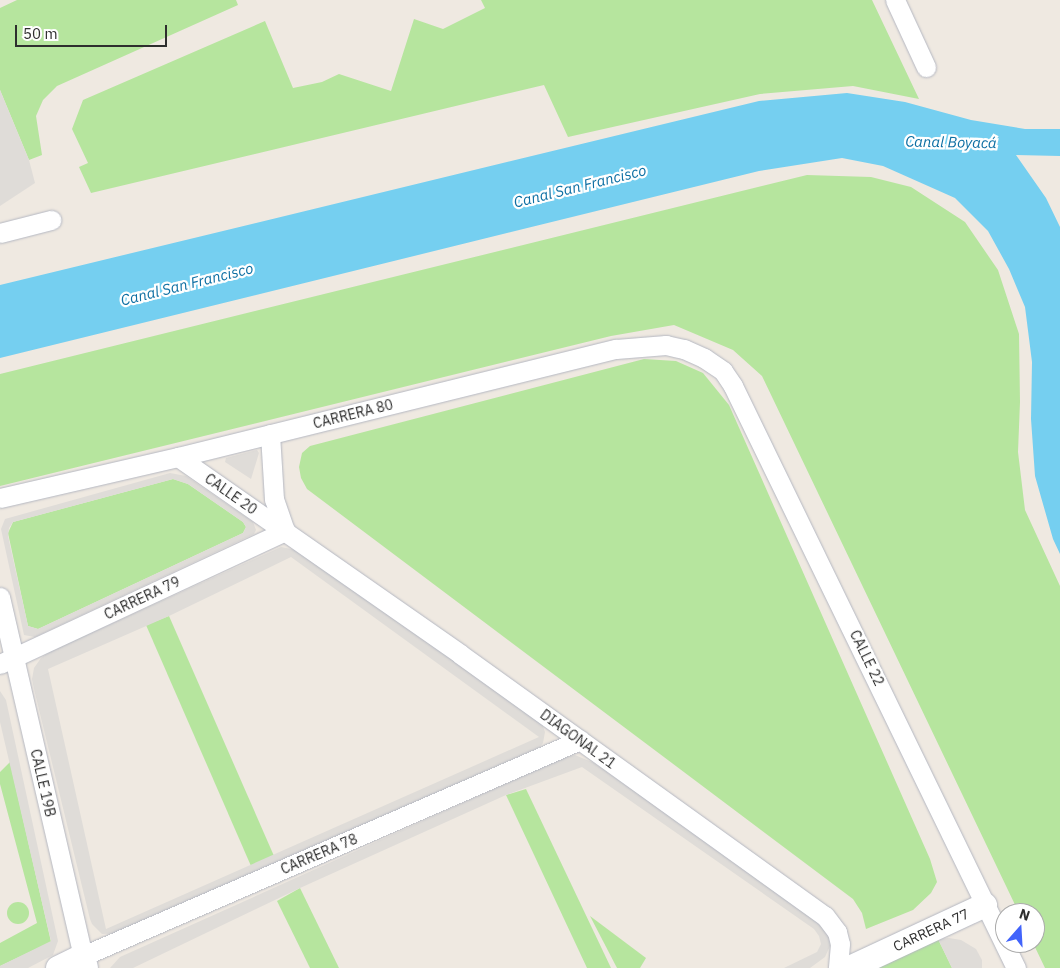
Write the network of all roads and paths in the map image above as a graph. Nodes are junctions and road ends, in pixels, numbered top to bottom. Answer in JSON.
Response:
{"nodes":[{"id":1,"x":895,"y":0,"type":"edge"},
{"id":2,"x":926,"y":67,"type":"dead end"},
{"id":3,"x":51,"y":220,"type":"dead end"},
{"id":4,"x":0,"y":233,"type":"edge"},
{"id":5,"x":704,"y":358,"type":"joint"},
{"id":6,"x":270,"y":434,"type":"junction"},
{"id":7,"x":178,"y":457,"type":"junction"},
{"id":8,"x":0,"y":498,"type":"edge"},
{"id":9,"x":285,"y":531,"type":"junction"},
{"id":10,"x":0,"y":597,"type":"edge"},
{"id":11,"x":7,"y":661,"type":"edge"},
{"id":12,"x":580,"y":740,"type":"junction"},
{"id":13,"x":985,"y":905,"type":"junction"},
{"id":14,"x":85,"y":962,"type":"edge"},
{"id":15,"x":58,"y":968,"type":"edge"},
{"id":16,"x":838,"y":968,"type":"edge"},
{"id":17,"x":850,"y":968,"type":"edge"},
{"id":18,"x":1016,"y":968,"type":"edge"}],
"edges":[{"from":1,"to":2,"type":"street"},
{"from":3,"to":4,"type":"street"},
{"from":5,"to":6,"type":"street","name":"CARRERA 80"},
{"from":5,"to":13,"type":"street","name":"CALLE 22"},
{"from":6,"to":7,"type":"street","name":"CARRERA 80"},
{"from":6,"to":9,"type":"street"},
{"from":7,"to":8,"type":"street","name":"CARRERA 80"},
{"from":7,"to":9,"type":"street","name":"CALLE 20"},
{"from":9,"to":11,"type":"street","name":"CARRERA 79"},
{"from":9,"to":12,"type":"street","name":"DIAGONAL 21"},
{"from":10,"to":11,"type":"street","name":"CALLE 19B"},
{"from":11,"to":14,"type":"street","name":"CALLE 19B"},
{"from":12,"to":14,"type":"street","name":"CARRERA 78"},
{"from":12,"to":16,"type":"street","name":"DIAGONAL 21"},
{"from":13,"to":17,"type":"street","name":"CARRERA 77"},
{"from":13,"to":18,"type":"street","name":"CALLE 22"},
{"from":14,"to":15,"type":"street","name":"CARRERA 78"}]}
